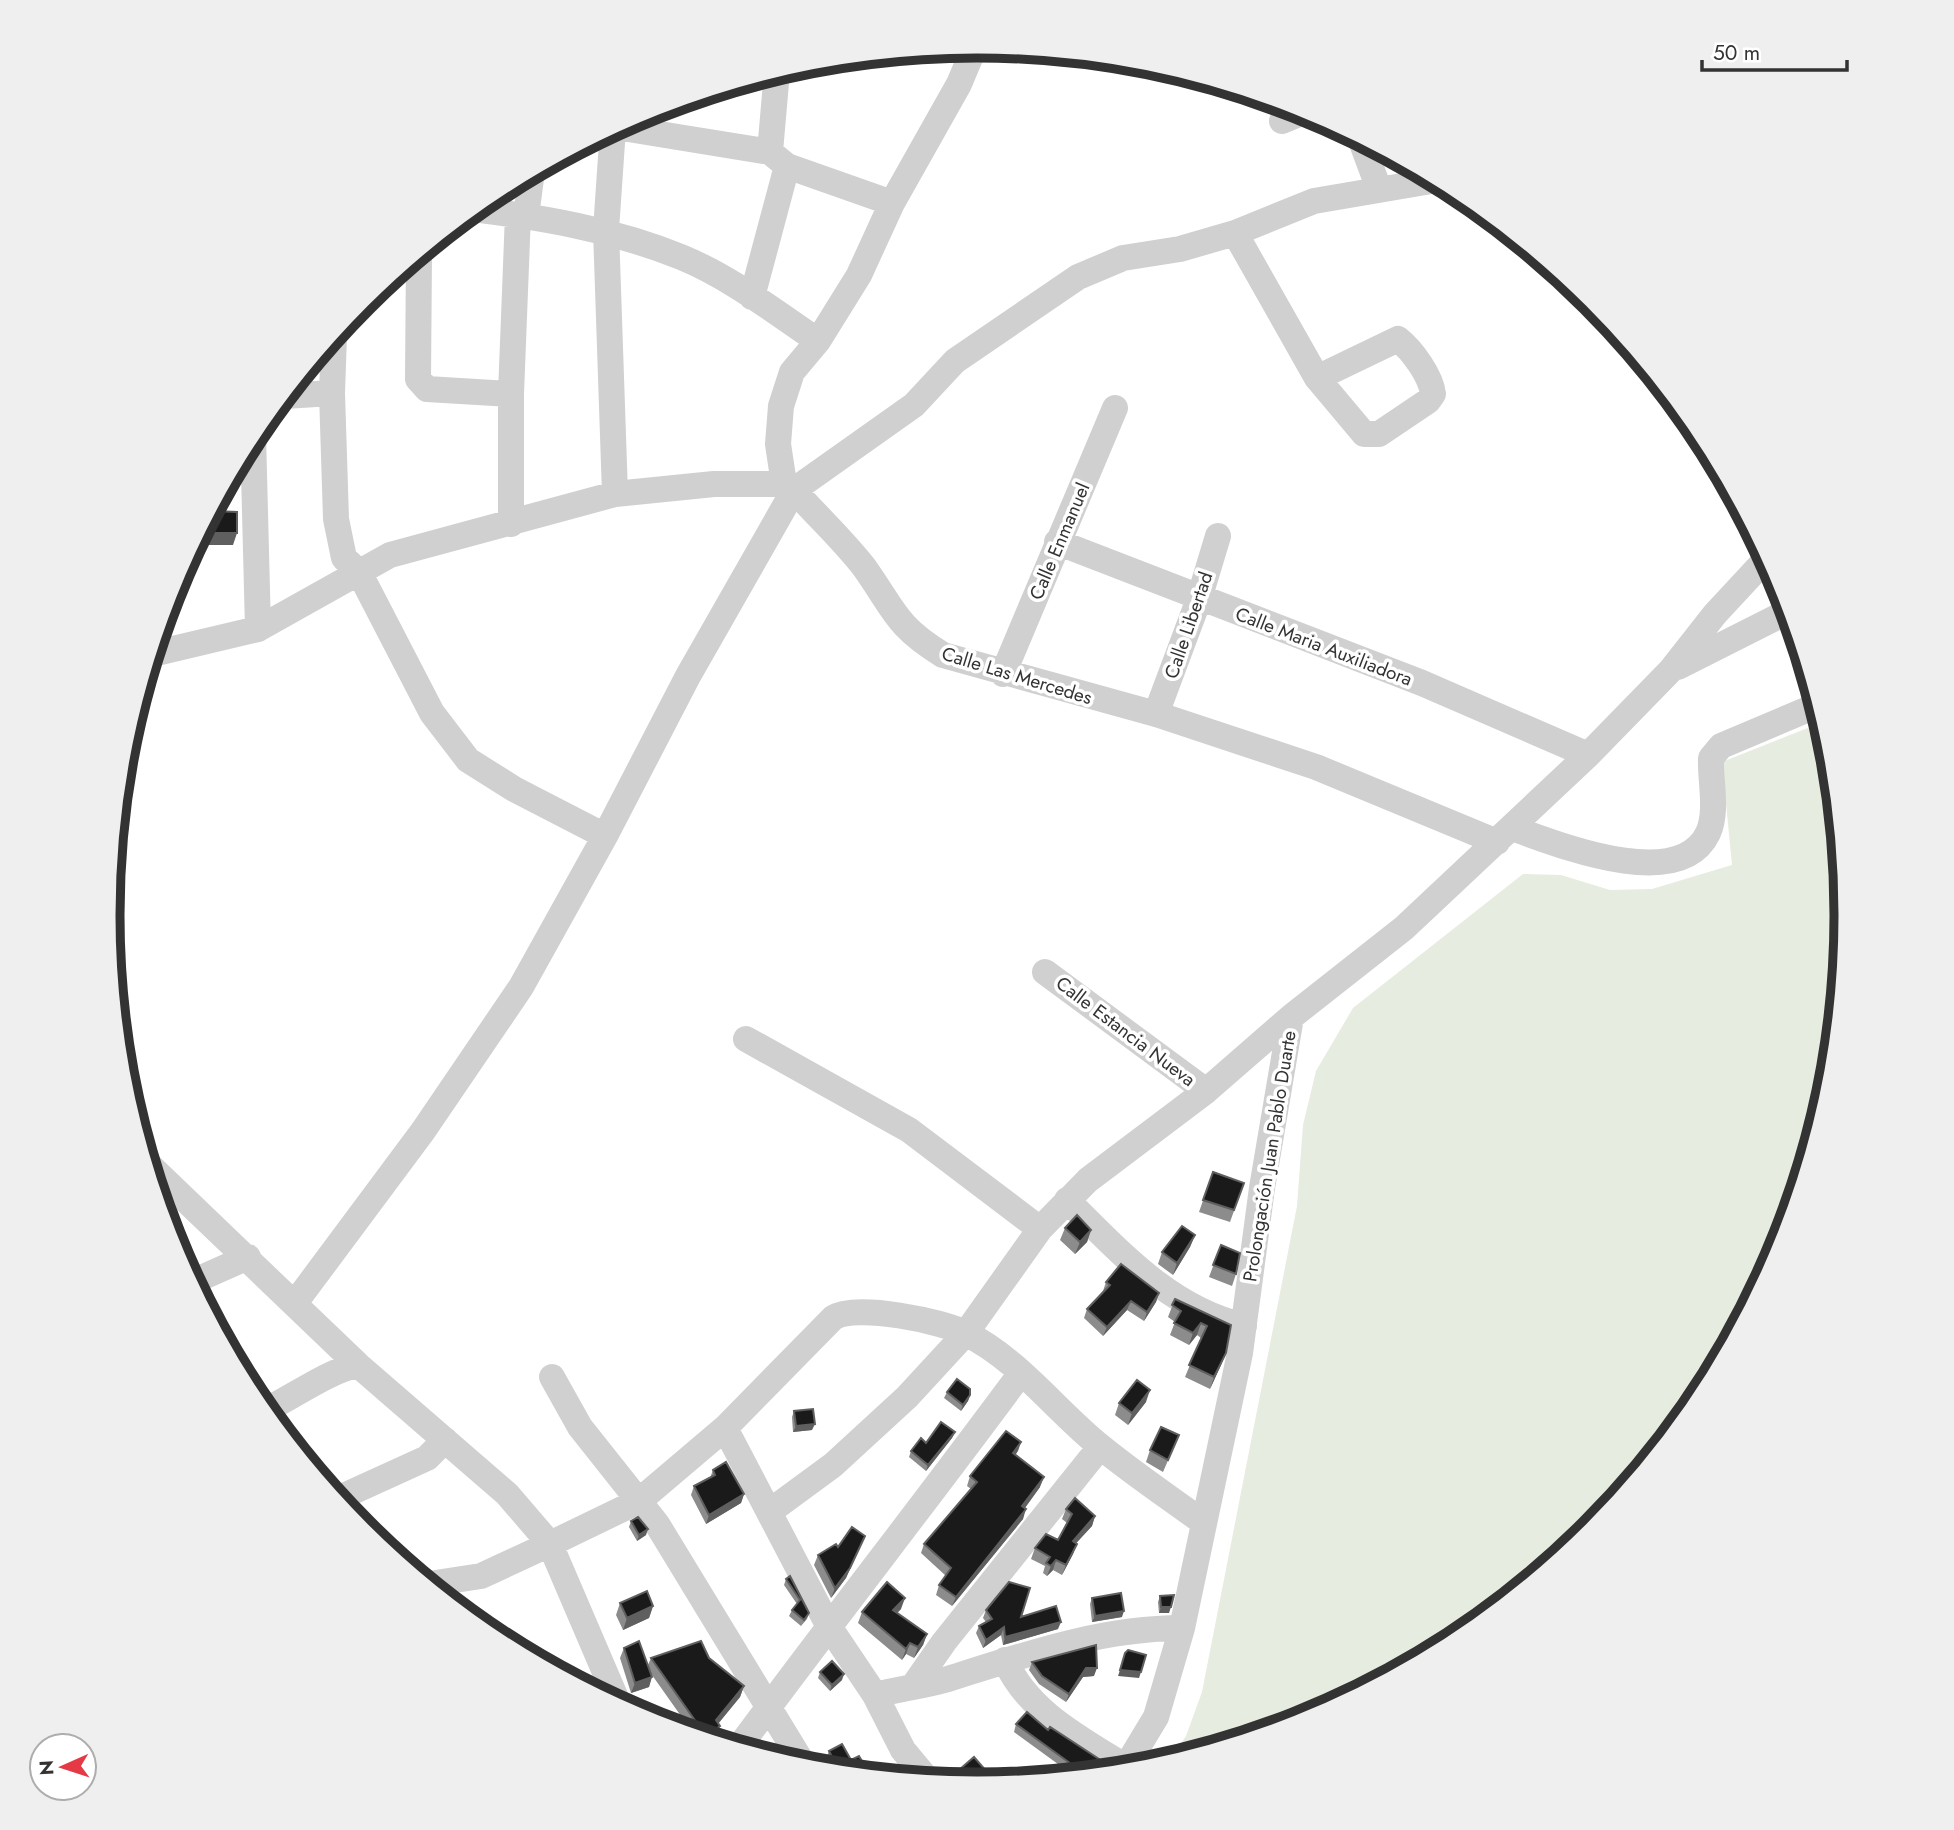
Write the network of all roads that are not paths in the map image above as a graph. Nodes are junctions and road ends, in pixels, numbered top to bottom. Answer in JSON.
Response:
{"nodes":[{"id":1,"x":970,"y":58,"type":"edge"},
{"id":2,"x":777,"y":82,"type":"edge"},
{"id":3,"x":633,"y":130,"type":"edge"},
{"id":4,"x":614,"y":139,"type":"edge"},
{"id":5,"x":1365,"y":151,"type":"edge"},
{"id":6,"x":778,"y":159,"type":"junction"},
{"id":7,"x":1421,"y":182,"type":"edge"},
{"id":8,"x":529,"y":185,"type":"edge"},
{"id":9,"x":1379,"y":189,"type":"junction"},
{"id":10,"x":892,"y":204,"type":"junction"},
{"id":11,"x":489,"y":211,"type":"edge"},
{"id":12,"x":522,"y":215,"type":"junction"},
{"id":13,"x":606,"y":230,"type":"junction"},
{"id":14,"x":1235,"y":233,"type":"junction"},
{"id":15,"x":419,"y":264,"type":"edge"},
{"id":16,"x":752,"y":297,"type":"junction"},
{"id":17,"x":818,"y":341,"type":"junction"},
{"id":18,"x":334,"y":348,"type":"edge"},
{"id":19,"x":1317,"y":378,"type":"dead end"},
{"id":20,"x":332,"y":393,"type":"junction"},
{"id":21,"x":511,"y":394,"type":"junction"},
{"id":22,"x":295,"y":395,"type":"edge"},
{"id":23,"x":1115,"y":408,"type":"dead end"},
{"id":24,"x":254,"y":456,"type":"edge"},
{"id":25,"x":789,"y":487,"type":"junction"},
{"id":26,"x":615,"y":494,"type":"junction"},
{"id":27,"x":511,"y":524,"type":"junction"},
{"id":28,"x":1218,"y":536,"type":"dead end"},
{"id":29,"x":1058,"y":542,"type":"junction"},
{"id":30,"x":1760,"y":566,"type":"edge"},
{"id":31,"x":359,"y":572,"type":"junction"},
{"id":32,"x":1199,"y":599,"type":"junction"},
{"id":33,"x":1780,"y":616,"type":"edge"},
{"id":34,"x":258,"y":629,"type":"junction"},
{"id":35,"x":161,"y":652,"type":"edge"},
{"id":36,"x":1671,"y":670,"type":"junction"},
{"id":37,"x":1003,"y":674,"type":"junction"},
{"id":38,"x":1809,"y":709,"type":"edge"},
{"id":39,"x":1156,"y":714,"type":"junction"},
{"id":40,"x":1588,"y":755,"type":"junction"},
{"id":41,"x":1504,"y":835,"type":"junction"},
{"id":42,"x":605,"y":836,"type":"junction"},
{"id":43,"x":1045,"y":972,"type":"dead end"},
{"id":44,"x":1291,"y":1017,"type":"junction"},
{"id":45,"x":746,"y":1039,"type":"dead end"},
{"id":46,"x":1206,"y":1091,"type":"junction"},
{"id":47,"x":160,"y":1176,"type":"edge"},
{"id":48,"x":1068,"y":1200,"type":"junction"},
{"id":49,"x":1040,"y":1229,"type":"junction"},
{"id":50,"x":248,"y":1257,"type":"junction"},
{"id":51,"x":201,"y":1278,"type":"edge"},
{"id":52,"x":295,"y":1304,"type":"junction"},
{"id":53,"x":1244,"y":1326,"type":"junction"},
{"id":54,"x":966,"y":1333,"type":"junction"},
{"id":55,"x":343,"y":1359,"type":"junction"},
{"id":56,"x":1021,"y":1373,"type":"junction"},
{"id":57,"x":552,"y":1377,"type":"dead end"},
{"id":58,"x":275,"y":1406,"type":"edge"},
{"id":59,"x":725,"y":1428,"type":"junction"},
{"id":60,"x":445,"y":1440,"type":"junction"},
{"id":61,"x":1100,"y":1447,"type":"junction"},
{"id":62,"x":346,"y":1495,"type":"edge"},
{"id":63,"x":639,"y":1501,"type":"junction"},
{"id":64,"x":769,"y":1512,"type":"junction"},
{"id":65,"x":1204,"y":1523,"type":"junction"},
{"id":66,"x":550,"y":1544,"type":"junction"},
{"id":67,"x":440,"y":1582,"type":"edge"},
{"id":68,"x":828,"y":1625,"type":"junction"},
{"id":69,"x":1182,"y":1628,"type":"junction"},
{"id":70,"x":1005,"y":1660,"type":"junction"},
{"id":71,"x":914,"y":1685,"type":"junction"},
{"id":72,"x":613,"y":1691,"type":"edge"},
{"id":73,"x":875,"y":1695,"type":"junction"},
{"id":74,"x":769,"y":1707,"type":"junction"},
{"id":75,"x":744,"y":1740,"type":"edge"},
{"id":76,"x":796,"y":1753,"type":"edge"},
{"id":77,"x":1132,"y":1758,"type":"edge"},
{"id":78,"x":1113,"y":1761,"type":"edge"},
{"id":79,"x":920,"y":1770,"type":"edge"}],
"edges":[{"from":1,"to":10,"type":"street"},
{"from":2,"to":6,"type":"street"},
{"from":3,"to":6,"type":"street"},
{"from":4,"to":13,"type":"street"},
{"from":5,"to":9,"type":"street"},
{"from":6,"to":10,"type":"street"},
{"from":6,"to":16,"type":"street"},
{"from":7,"to":9,"type":"street"},
{"from":8,"to":12,"type":"street"},
{"from":9,"to":14,"type":"street"},
{"from":10,"to":17,"type":"street"},
{"from":11,"to":12,"type":"street"},
{"from":12,"to":13,"type":"street"},
{"from":12,"to":21,"type":"street"},
{"from":13,"to":16,"type":"street"},
{"from":13,"to":26,"type":"street"},
{"from":14,"to":19,"type":"street"},
{"from":14,"to":25,"type":"street"},
{"from":15,"to":21,"type":"street"},
{"from":16,"to":17,"type":"street"},
{"from":17,"to":25,"type":"street"},
{"from":18,"to":20,"type":"street"},
{"from":20,"to":22,"type":"street"},
{"from":20,"to":31,"type":"street"},
{"from":21,"to":27,"type":"street"},
{"from":23,"to":29,"type":"street","name":"Calle Enmanuel"},
{"from":24,"to":34,"type":"street"},
{"from":25,"to":26,"type":"street"},
{"from":25,"to":37,"type":"street","name":"Calle Las Mercedes"},
{"from":25,"to":42,"type":"street"},
{"from":26,"to":27,"type":"street"},
{"from":27,"to":31,"type":"street"},
{"from":28,"to":32,"type":"street","name":"Calle Libertad"},
{"from":29,"to":32,"type":"street","name":"Calle Maria Auxiliadora"},
{"from":29,"to":37,"type":"street","name":"Calle Enmanuel"},
{"from":30,"to":36,"type":"street","name":"Prolongación Juan Pablo Duarte"},
{"from":31,"to":34,"type":"street"},
{"from":31,"to":42,"type":"street"},
{"from":32,"to":39,"type":"street","name":"Calle Libertad"},
{"from":32,"to":40,"type":"street","name":"Calle Maria Auxiliadora"},
{"from":33,"to":36,"type":"street"},
{"from":34,"to":35,"type":"street"},
{"from":36,"to":40,"type":"street","name":"Prolongación Juan Pablo Duarte"},
{"from":37,"to":39,"type":"street","name":"Calle Las Mercedes"},
{"from":38,"to":41,"type":"street","name":"Calle Las Mercedes"},
{"from":39,"to":41,"type":"street","name":"Calle Las Mercedes"},
{"from":40,"to":41,"type":"street","name":"Prolongación Juan Pablo Duarte"},
{"from":41,"to":44,"type":"street","name":"Prolongación Juan Pablo Duarte"},
{"from":42,"to":52,"type":"street"},
{"from":43,"to":46,"type":"street","name":"Calle Estancia Nueva"},
{"from":44,"to":46,"type":"street"},
{"from":44,"to":53,"type":"street","name":"Prolongación Juan Pablo Duarte"},
{"from":45,"to":49,"type":"street"},
{"from":46,"to":48,"type":"street"},
{"from":47,"to":50,"type":"street"},
{"from":48,"to":49,"type":"street"},
{"from":48,"to":53,"type":"street"},
{"from":49,"to":54,"type":"street"},
{"from":50,"to":51,"type":"street"},
{"from":50,"to":52,"type":"street"},
{"from":52,"to":55,"type":"street"},
{"from":53,"to":65,"type":"street","name":"Prolongación Juan Pablo Duarte"},
{"from":54,"to":56,"type":"street"},
{"from":54,"to":59,"type":"street"},
{"from":54,"to":64,"type":"street"},
{"from":55,"to":58,"type":"street"},
{"from":55,"to":60,"type":"street"},
{"from":56,"to":61,"type":"street"},
{"from":56,"to":68,"type":"street"},
{"from":57,"to":63,"type":"street"},
{"from":59,"to":63,"type":"street"},
{"from":59,"to":64,"type":"street"},
{"from":60,"to":62,"type":"street"},
{"from":60,"to":66,"type":"street"},
{"from":61,"to":65,"type":"street"},
{"from":61,"to":71,"type":"street"},
{"from":63,"to":66,"type":"street"},
{"from":63,"to":74,"type":"street"},
{"from":64,"to":68,"type":"street"},
{"from":65,"to":69,"type":"street","name":"Prolongación Juan Pablo Duarte"},
{"from":66,"to":67,"type":"street"},
{"from":66,"to":72,"type":"street"},
{"from":68,"to":73,"type":"street"},
{"from":68,"to":74,"type":"street"},
{"from":69,"to":70,"type":"street"},
{"from":69,"to":77,"type":"street","name":"Prolongación Juan Pablo Duarte"},
{"from":70,"to":71,"type":"street"},
{"from":70,"to":78,"type":"street"},
{"from":71,"to":73,"type":"street"},
{"from":73,"to":79,"type":"street"},
{"from":74,"to":75,"type":"street"},
{"from":74,"to":76,"type":"street"}]}
